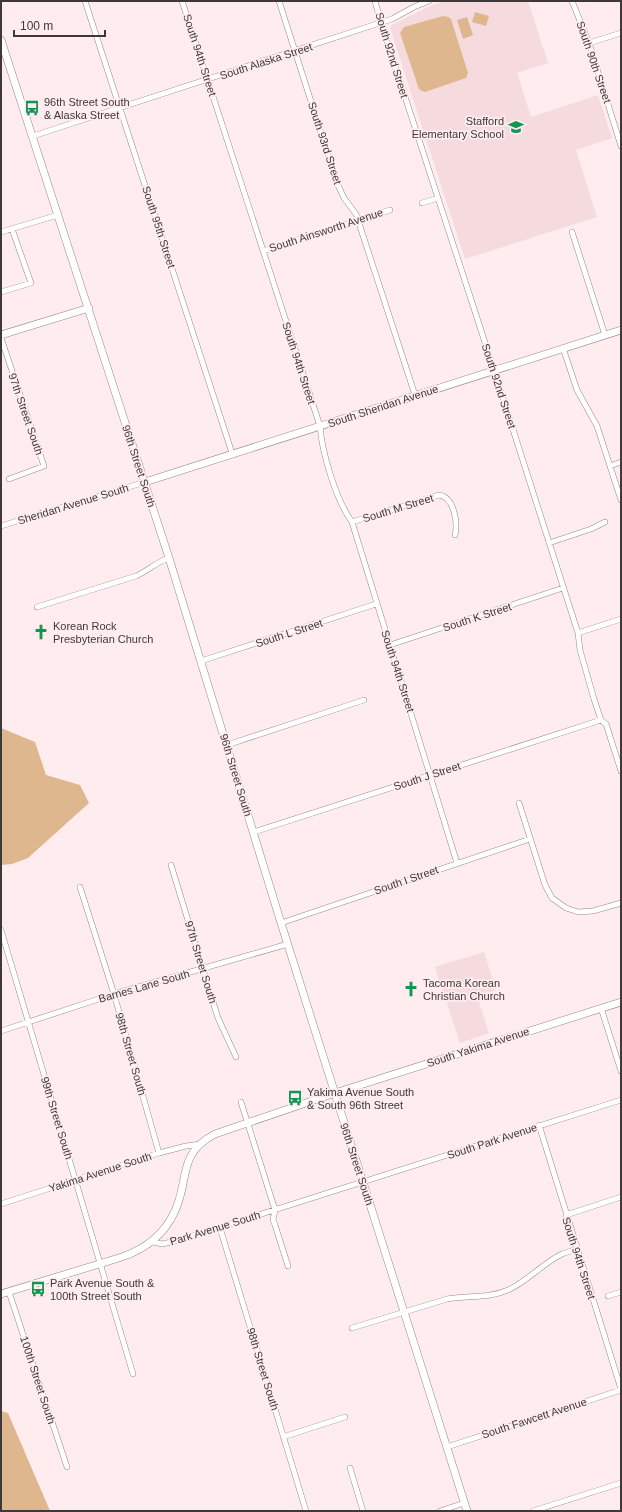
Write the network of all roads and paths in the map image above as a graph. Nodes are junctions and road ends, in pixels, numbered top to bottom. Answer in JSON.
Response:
{"nodes":[{"id":1,"x":85,"y":1,"type":"edge"},
{"id":2,"x":182,"y":1,"type":"edge"},
{"id":3,"x":279,"y":1,"type":"edge"},
{"id":4,"x":375,"y":1,"type":"edge"},
{"id":5,"x":428,"y":1,"type":"edge"},
{"id":6,"x":572,"y":1,"type":"edge"},
{"id":7,"x":381,"y":23,"type":"junction"},
{"id":8,"x":621,"y":33,"type":"edge"},
{"id":9,"x":1,"y":40,"type":"edge"},
{"id":10,"x":589,"y":43,"type":"junction"},
{"id":11,"x":295,"y":51,"type":"junction"},
{"id":12,"x":208,"y":80,"type":"junction"},
{"id":13,"x":120,"y":108,"type":"junction"},
{"id":14,"x":618,"y":128,"type":"edge"},
{"id":15,"x":33,"y":136,"type":"junction"},
{"id":16,"x":621,"y":146,"type":"edge"},
{"id":17,"x":438,"y":198,"type":"junction"},
{"id":18,"x":422,"y":203,"type":"dead end"},
{"id":19,"x":390,"y":210,"type":"dead end"},
{"id":20,"x":58,"y":215,"type":"junction"},
{"id":21,"x":358,"y":220,"type":"junction"},
{"id":22,"x":12,"y":229,"type":"junction"},
{"id":23,"x":1,"y":232,"type":"edge"},
{"id":24,"x":572,"y":232,"type":"dead end"},
{"id":25,"x":263,"y":251,"type":"junction"},
{"id":26,"x":1,"y":292,"type":"edge"},
{"id":27,"x":89,"y":308,"type":"junction"},
{"id":28,"x":621,"y":330,"type":"edge"},
{"id":29,"x":1,"y":335,"type":"edge"},
{"id":30,"x":605,"y":335,"type":"junction"},
{"id":31,"x":1,"y":338,"type":"edge"},
{"id":32,"x":563,"y":348,"type":"junction"},
{"id":33,"x":494,"y":370,"type":"junction"},
{"id":34,"x":415,"y":395,"type":"junction"},
{"id":35,"x":320,"y":426,"type":"junction"},
{"id":36,"x":232,"y":453,"type":"junction"},
{"id":37,"x":621,"y":462,"type":"edge"},
{"id":38,"x":610,"y":466,"type":"junction"},
{"id":39,"x":9,"y":478,"type":"dead end"},
{"id":40,"x":145,"y":482,"type":"junction"},
{"id":41,"x":621,"y":500,"type":"edge"},
{"id":42,"x":352,"y":522,"type":"junction"},
{"id":43,"x":605,"y":522,"type":"dead end"},
{"id":44,"x":1,"y":526,"type":"edge"},
{"id":45,"x":455,"y":535,"type":"dead end"},
{"id":46,"x":549,"y":543,"type":"junction"},
{"id":47,"x":169,"y":558,"type":"junction"},
{"id":48,"x":563,"y":588,"type":"junction"},
{"id":49,"x":376,"y":604,"type":"junction"},
{"id":50,"x":37,"y":607,"type":"dead end"},
{"id":51,"x":621,"y":619,"type":"edge"},
{"id":52,"x":578,"y":633,"type":"junction"},
{"id":53,"x":390,"y":645,"type":"junction"},
{"id":54,"x":201,"y":661,"type":"junction"},
{"id":55,"x":364,"y":700,"type":"dead end"},
{"id":56,"x":601,"y":720,"type":"junction"},
{"id":57,"x":226,"y":745,"type":"junction"},
{"id":58,"x":620,"y":764,"type":"edge"},
{"id":59,"x":621,"y":771,"type":"edge"},
{"id":60,"x":430,"y":776,"type":"junction"},
{"id":61,"x":519,"y":803,"type":"dead end"},
{"id":62,"x":254,"y":832,"type":"junction"},
{"id":63,"x":530,"y":839,"type":"junction"},
{"id":64,"x":457,"y":863,"type":"junction"},
{"id":65,"x":171,"y":865,"type":"dead end"},
{"id":66,"x":80,"y":887,"type":"dead end"},
{"id":67,"x":621,"y":903,"type":"edge"},
{"id":68,"x":281,"y":923,"type":"junction"},
{"id":69,"x":1,"y":930,"type":"edge"},
{"id":70,"x":288,"y":944,"type":"junction"},
{"id":71,"x":204,"y":968,"type":"junction"},
{"id":72,"x":114,"y":994,"type":"junction"},
{"id":73,"x":621,"y":1002,"type":"edge"},
{"id":74,"x":601,"y":1008,"type":"junction"},
{"id":75,"x":28,"y":1021,"type":"junction"},
{"id":76,"x":1,"y":1031,"type":"edge"},
{"id":77,"x":236,"y":1057,"type":"dead end"},
{"id":78,"x":621,"y":1071,"type":"edge"},
{"id":79,"x":335,"y":1092,"type":"junction"},
{"id":80,"x":621,"y":1100,"type":"edge"},
{"id":81,"x":240,"y":1102,"type":"dead end"},
{"id":82,"x":247,"y":1122,"type":"junction"},
{"id":83,"x":538,"y":1126,"type":"junction"},
{"id":84,"x":201,"y":1144,"type":"junction"},
{"id":85,"x":159,"y":1153,"type":"junction"},
{"id":86,"x":75,"y":1179,"type":"junction"},
{"id":87,"x":363,"y":1183,"type":"junction"},
{"id":88,"x":621,"y":1197,"type":"edge"},
{"id":89,"x":1,"y":1204,"type":"edge"},
{"id":90,"x":275,"y":1210,"type":"junction"},
{"id":91,"x":566,"y":1215,"type":"junction"},
{"id":92,"x":220,"y":1228,"type":"junction"},
{"id":93,"x":153,"y":1242,"type":"junction"},
{"id":94,"x":577,"y":1249,"type":"junction"},
{"id":95,"x":102,"y":1264,"type":"junction"},
{"id":96,"x":288,"y":1266,"type":"dead end"},
{"id":97,"x":9,"y":1292,"type":"junction"},
{"id":98,"x":621,"y":1292,"type":"edge"},
{"id":99,"x":1,"y":1294,"type":"edge"},
{"id":100,"x":608,"y":1296,"type":"dead end"},
{"id":101,"x":404,"y":1311,"type":"junction"},
{"id":102,"x":352,"y":1328,"type":"dead end"},
{"id":103,"x":133,"y":1374,"type":"dead end"},
{"id":104,"x":621,"y":1390,"type":"edge"},
{"id":105,"x":345,"y":1417,"type":"dead end"},
{"id":106,"x":283,"y":1437,"type":"junction"},
{"id":107,"x":447,"y":1447,"type":"junction"},
{"id":108,"x":67,"y":1467,"type":"dead end"},
{"id":109,"x":350,"y":1468,"type":"dead end"},
{"id":110,"x":621,"y":1483,"type":"edge"},
{"id":111,"x":464,"y":1503,"type":"junction"},
{"id":112,"x":306,"y":1511,"type":"edge"},
{"id":113,"x":364,"y":1511,"type":"edge"},
{"id":114,"x":440,"y":1511,"type":"edge"},
{"id":115,"x":467,"y":1511,"type":"edge"},
{"id":116,"x":533,"y":1511,"type":"edge"}],
"edges":[{"from":1,"to":13,"type":"street","name":"South 95th Street"},
{"from":2,"to":12,"type":"street","name":"South 94th Street"},
{"from":3,"to":11,"type":"street","name":"South 93rd Street"},
{"from":4,"to":7,"type":"street","name":"South 92nd Street"},
{"from":5,"to":7,"type":"street","name":"South Alaska Street"},
{"from":6,"to":10,"type":"street","name":"South 90th Street"},
{"from":7,"to":11,"type":"street","name":"South Alaska Street"},
{"from":7,"to":17,"type":"street","name":"South 92nd Street"},
{"from":8,"to":10,"type":"street"},
{"from":9,"to":15,"type":"main road","name":"96th Street South"},
{"from":10,"to":14,"type":"street","name":"South 90th Street"},
{"from":11,"to":12,"type":"street","name":"South Alaska Street"},
{"from":11,"to":21,"type":"street","name":"South 93rd Street"},
{"from":12,"to":13,"type":"street","name":"South Alaska Street"},
{"from":12,"to":25,"type":"street","name":"South 94th Street"},
{"from":13,"to":15,"type":"street","name":"South Alaska Street"},
{"from":13,"to":36,"type":"street","name":"South 95th Street"},
{"from":14,"to":16,"type":"street","name":"South 90th Street"},
{"from":15,"to":20,"type":"main road","name":"96th Street South"},
{"from":17,"to":18,"type":"street"},
{"from":17,"to":33,"type":"street","name":"South 92nd Street"},
{"from":19,"to":21,"type":"street","name":"South Ainsworth Avenue"},
{"from":20,"to":22,"type":"street"},
{"from":20,"to":27,"type":"main road","name":"96th Street South"},
{"from":21,"to":25,"type":"street","name":"South Ainsworth Avenue"},
{"from":21,"to":34,"type":"street","name":"South 93rd Street"},
{"from":22,"to":23,"type":"street"},
{"from":22,"to":26,"type":"street"},
{"from":24,"to":30,"type":"street"},
{"from":25,"to":35,"type":"street","name":"South 94th Street"},
{"from":27,"to":29,"type":"main road"},
{"from":27,"to":40,"type":"main road","name":"96th Street South"},
{"from":28,"to":30,"type":"main road","name":"South Sheridan Avenue"},
{"from":30,"to":32,"type":"main road","name":"South Sheridan Avenue"},
{"from":31,"to":39,"type":"street","name":"97th Street South"},
{"from":32,"to":33,"type":"main road","name":"South Sheridan Avenue"},
{"from":32,"to":38,"type":"street"},
{"from":33,"to":34,"type":"main road","name":"South Sheridan Avenue"},
{"from":33,"to":46,"type":"street","name":"South 92nd Street"},
{"from":34,"to":35,"type":"main road","name":"South Sheridan Avenue"},
{"from":35,"to":36,"type":"main road","name":"South Sheridan Avenue"},
{"from":35,"to":42,"type":"street","name":"South 94th Street"},
{"from":36,"to":40,"type":"main road","name":"South Sheridan Avenue"},
{"from":37,"to":38,"type":"street"},
{"from":38,"to":41,"type":"street"},
{"from":40,"to":44,"type":"street","name":"Sheridan Avenue South"},
{"from":40,"to":47,"type":"main road","name":"96th Street South"},
{"from":42,"to":45,"type":"street","name":"South M Street"},
{"from":42,"to":49,"type":"street","name":"South 94th Street"},
{"from":43,"to":46,"type":"street"},
{"from":46,"to":48,"type":"street","name":"South 92nd Street"},
{"from":47,"to":50,"type":"street"},
{"from":47,"to":54,"type":"main road","name":"96th Street South"},
{"from":48,"to":52,"type":"street","name":"South 92nd Street"},
{"from":48,"to":53,"type":"street","name":"South K Street"},
{"from":49,"to":53,"type":"street","name":"South 94th Street"},
{"from":49,"to":54,"type":"street","name":"South L Street"},
{"from":51,"to":52,"type":"street"},
{"from":52,"to":56,"type":"street","name":"South 92nd Street"},
{"from":53,"to":60,"type":"street","name":"South 94th Street"},
{"from":54,"to":57,"type":"main road","name":"96th Street South"},
{"from":55,"to":57,"type":"street"},
{"from":56,"to":58,"type":"street","name":"South 92nd Street"},
{"from":56,"to":60,"type":"street","name":"South J Street"},
{"from":57,"to":62,"type":"main road","name":"96th Street South"},
{"from":58,"to":59,"type":"street","name":"South 92nd Street"},
{"from":60,"to":62,"type":"street","name":"South J Street"},
{"from":60,"to":64,"type":"street","name":"South 94th Street"},
{"from":61,"to":63,"type":"street"},
{"from":62,"to":68,"type":"main road","name":"96th Street South"},
{"from":63,"to":64,"type":"street","name":"South I Street"},
{"from":63,"to":67,"type":"street"},
{"from":64,"to":68,"type":"street","name":"South I Street"},
{"from":65,"to":71,"type":"street","name":"97th Street South"},
{"from":66,"to":72,"type":"street","name":"98th Street South"},
{"from":68,"to":70,"type":"main road","name":"96th Street South"},
{"from":69,"to":75,"type":"street","name":"99th Street South"},
{"from":70,"to":71,"type":"street","name":"Barnes Lane South"},
{"from":70,"to":79,"type":"main road","name":"96th Street South"},
{"from":71,"to":72,"type":"street","name":"Barnes Lane South"},
{"from":71,"to":77,"type":"street","name":"97th Street South"},
{"from":72,"to":75,"type":"street","name":"Barnes Lane South"},
{"from":72,"to":85,"type":"street","name":"98th Street South"},
{"from":73,"to":74,"type":"main road","name":"South Yakima Avenue"},
{"from":74,"to":78,"type":"street"},
{"from":74,"to":79,"type":"main road","name":"South Yakima Avenue"},
{"from":75,"to":76,"type":"street","name":"Barnes Lane South"},
{"from":75,"to":86,"type":"street","name":"99th Street South"},
{"from":79,"to":82,"type":"main road","name":"Yakima Avenue South"},
{"from":79,"to":87,"type":"main road","name":"96th Street South"},
{"from":80,"to":83,"type":"street","name":"South Park Avenue"},
{"from":81,"to":82,"type":"street"},
{"from":82,"to":84,"type":"main road","name":"Yakima Avenue South"},
{"from":82,"to":90,"type":"street"},
{"from":83,"to":87,"type":"street","name":"South Park Avenue"},
{"from":83,"to":91,"type":"street","name":"South 94th Street"},
{"from":84,"to":85,"type":"street","name":"Yakima Avenue South"},
{"from":84,"to":93,"type":"main road","name":"Yakima Avenue South"},
{"from":85,"to":86,"type":"street","name":"Yakima Avenue South"},
{"from":86,"to":89,"type":"street","name":"Yakima Avenue South"},
{"from":86,"to":95,"type":"street","name":"99th Street South"},
{"from":87,"to":90,"type":"street","name":"Park Avenue South"},
{"from":87,"to":101,"type":"main road","name":"96th Street South"},
{"from":88,"to":91,"type":"street"},
{"from":90,"to":92,"type":"street","name":"Park Avenue South"},
{"from":90,"to":96,"type":"street"},
{"from":91,"to":94,"type":"street","name":"South 94th Street"},
{"from":92,"to":93,"type":"street","name":"Park Avenue South"},
{"from":92,"to":106,"type":"street","name":"98th Street South"},
{"from":93,"to":95,"type":"main road","name":"Park Avenue South"},
{"from":94,"to":101,"type":"street"},
{"from":94,"to":104,"type":"street","name":"South 94th Street"},
{"from":95,"to":97,"type":"main road","name":"Park Avenue South"},
{"from":95,"to":103,"type":"street","name":"99th Street South"},
{"from":97,"to":99,"type":"main road","name":"Park Avenue South"},
{"from":97,"to":108,"type":"street","name":"100th Street South"},
{"from":98,"to":100,"type":"street"},
{"from":101,"to":102,"type":"street"},
{"from":101,"to":107,"type":"main road","name":"96th Street South"},
{"from":104,"to":107,"type":"street","name":"South Fawcett Avenue"},
{"from":105,"to":106,"type":"street"},
{"from":106,"to":112,"type":"street","name":"98th Street South"},
{"from":107,"to":111,"type":"main road","name":"96th Street South"},
{"from":109,"to":113,"type":"street"},
{"from":110,"to":116,"type":"street"},
{"from":111,"to":114,"type":"street"},
{"from":111,"to":115,"type":"main road","name":"96th Street South"}]}
